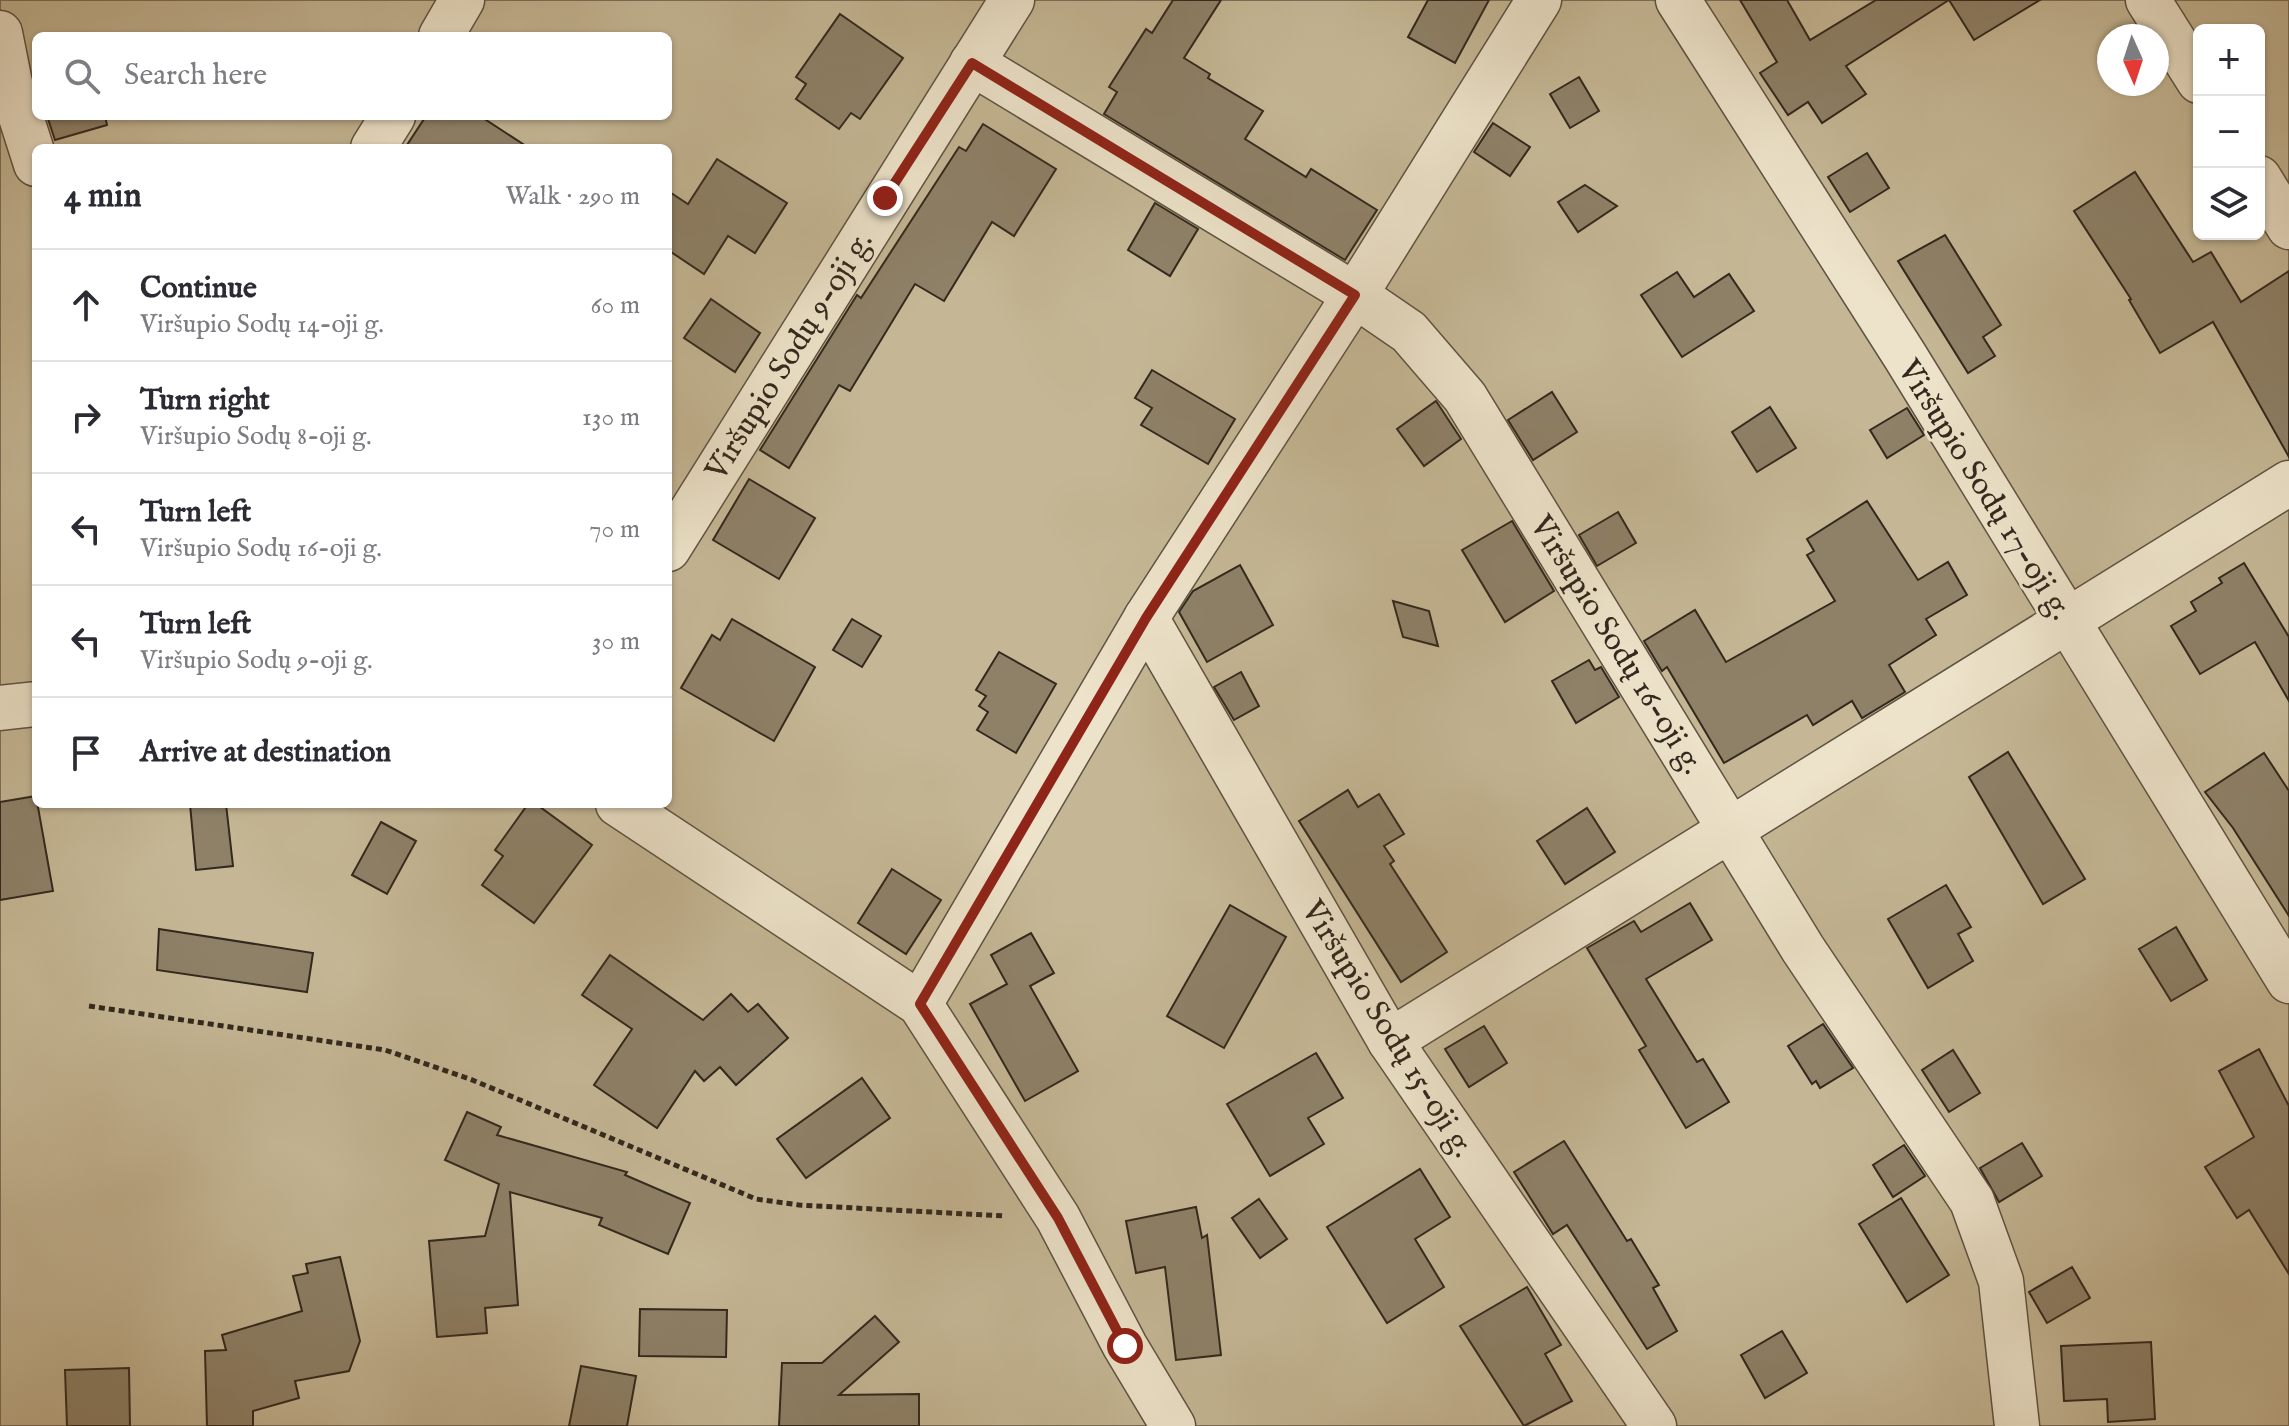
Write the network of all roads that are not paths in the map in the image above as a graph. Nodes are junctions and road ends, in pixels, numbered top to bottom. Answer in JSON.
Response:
{"nodes":[{"id":1,"x":462,"y":0,"type":"edge"},
{"id":2,"x":1012,"y":0,"type":"edge"},
{"id":3,"x":1539,"y":0,"type":"edge"},
{"id":4,"x":1678,"y":0,"type":"edge"},
{"id":5,"x":2148,"y":0,"type":"edge"},
{"id":6,"x":443,"y":32,"type":"edge"},
{"id":7,"x":0,"y":33,"type":"edge"},
{"id":8,"x":972,"y":63,"type":"junction"},
{"id":9,"x":2193,"y":71,"type":"edge"},
{"id":10,"x":390,"y":120,"type":"edge"},
{"id":11,"x":376,"y":144,"type":"edge"},
{"id":12,"x":32,"y":152,"type":"edge"},
{"id":13,"x":2265,"y":188,"type":"edge"},
{"id":14,"x":2289,"y":227,"type":"edge"},
{"id":15,"x":1355,"y":295,"type":"junction"},
{"id":16,"x":2289,"y":483,"type":"edge"},
{"id":17,"x":672,"y":543,"type":"edge"},
{"id":18,"x":1146,"y":618,"type":"junction"},
{"id":19,"x":2068,"y":621,"type":"junction"},
{"id":20,"x":32,"y":704,"type":"edge"},
{"id":21,"x":0,"y":708,"type":"edge"},
{"id":22,"x":624,"y":808,"type":"edge"},
{"id":23,"x":1731,"y":826,"type":"junction"},
{"id":24,"x":2289,"y":981,"type":"edge"},
{"id":25,"x":920,"y":1004,"type":"junction"},
{"id":26,"x":1390,"y":1041,"type":"junction"},
{"id":27,"x":1173,"y":1426,"type":"edge"},
{"id":28,"x":1654,"y":1426,"type":"edge"},
{"id":29,"x":2017,"y":1426,"type":"edge"}],
"edges":[{"from":1,"to":6,"type":"street"},
{"from":2,"to":8,"type":"street","name":"Viršupio Sodų 9-oji g."},
{"from":3,"to":15,"type":"street"},
{"from":4,"to":19,"type":"street","name":"Viršupio Sodų 17-oji g."},
{"from":5,"to":9,"type":"street"},
{"from":7,"to":12,"type":"street"},
{"from":8,"to":15,"type":"street","name":"Viršupio Sodų 16-oji g."},
{"from":8,"to":17,"type":"street","name":"Viršupio Sodų 9-oji g."},
{"from":10,"to":11,"type":"street"},
{"from":13,"to":14,"type":"street"},
{"from":15,"to":18,"type":"street"},
{"from":15,"to":23,"type":"street","name":"Viršupio Sodų 16-oji g."},
{"from":16,"to":19,"type":"street"},
{"from":18,"to":25,"type":"street"},
{"from":18,"to":26,"type":"street","name":"Viršupio Sodų 15-oji g."},
{"from":19,"to":23,"type":"street"},
{"from":19,"to":24,"type":"street","name":"Viršupio Sodų 17-oji g."},
{"from":20,"to":21,"type":"street"},
{"from":22,"to":25,"type":"street"},
{"from":23,"to":26,"type":"street"},
{"from":23,"to":29,"type":"street","name":"Viršupio Sodų 16-oji g."},
{"from":25,"to":27,"type":"street"},
{"from":26,"to":28,"type":"street","name":"Viršupio Sodų 15-oji g."}]}
